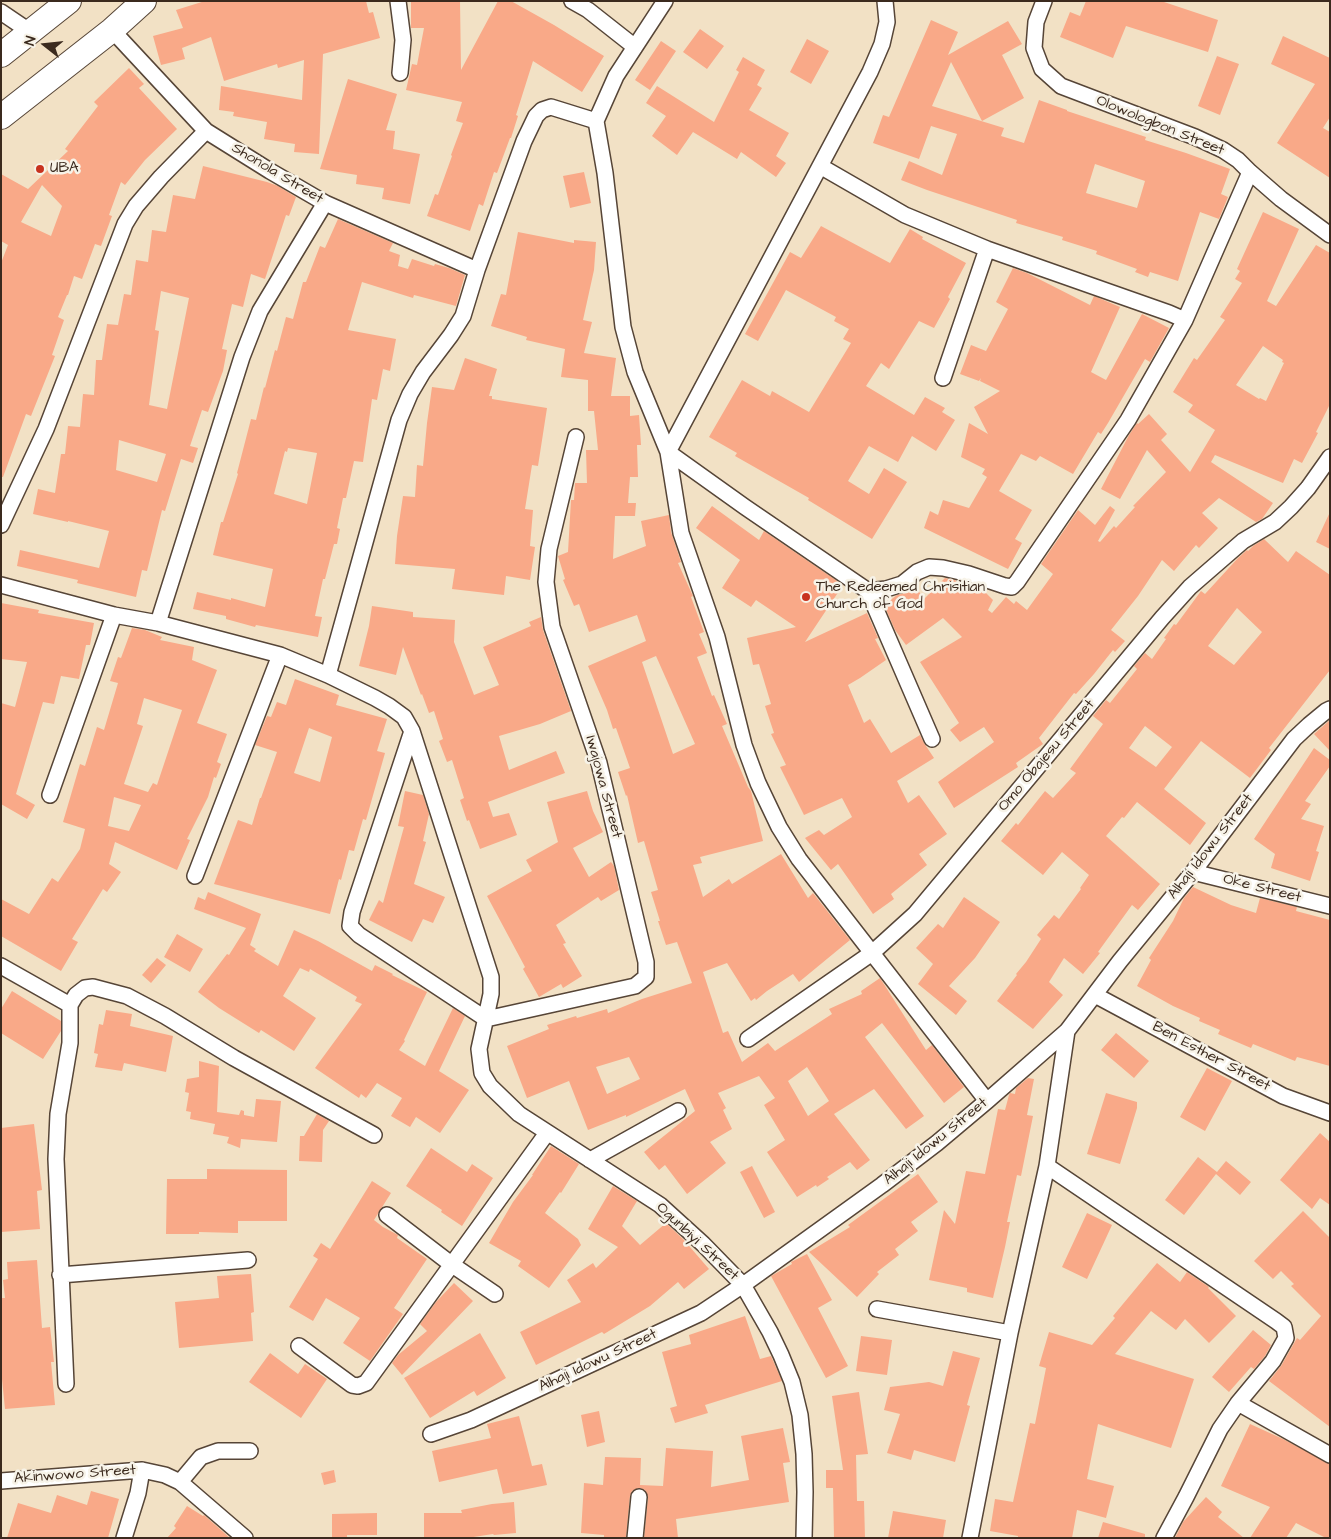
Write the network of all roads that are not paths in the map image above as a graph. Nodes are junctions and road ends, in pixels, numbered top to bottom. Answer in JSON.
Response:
{"nodes":[{"id":1,"x":69,"y":1,"type":"edge"},
{"id":2,"x":144,"y":1,"type":"edge"},
{"id":3,"x":398,"y":1,"type":"edge"},
{"id":4,"x":572,"y":1,"type":"edge"},
{"id":5,"x":665,"y":1,"type":"edge"},
{"id":6,"x":885,"y":1,"type":"edge"},
{"id":7,"x":1044,"y":1,"type":"edge"},
{"id":8,"x":1,"y":12,"type":"edge"},
{"id":9,"x":112,"y":30,"type":"junction"},
{"id":10,"x":32,"y":32,"type":"junction"},
{"id":11,"x":635,"y":47,"type":"junction"},
{"id":12,"x":1,"y":56,"type":"edge"},
{"id":13,"x":400,"y":73,"type":"dead end"},
{"id":14,"x":1,"y":117,"type":"edge"},
{"id":15,"x":596,"y":121,"type":"junction"},
{"id":16,"x":206,"y":131,"type":"junction"},
{"id":17,"x":820,"y":166,"type":"junction"},
{"id":18,"x":1250,"y":172,"type":"junction"},
{"id":19,"x":324,"y":203,"type":"junction"},
{"id":20,"x":1330,"y":235,"type":"edge"},
{"id":21,"x":987,"y":249,"type":"junction"},
{"id":22,"x":477,"y":270,"type":"junction"},
{"id":23,"x":1185,"y":320,"type":"junction"},
{"id":24,"x":943,"y":378,"type":"dead end"},
{"id":25,"x":576,"y":437,"type":"dead end"},
{"id":26,"x":668,"y":452,"type":"junction"},
{"id":27,"x":1330,"y":457,"type":"edge"},
{"id":28,"x":1,"y":525,"type":"edge"},
{"id":29,"x":1,"y":586,"type":"edge"},
{"id":30,"x":868,"y":591,"type":"junction"},
{"id":31,"x":114,"y":615,"type":"junction"},
{"id":32,"x":158,"y":623,"type":"junction"},
{"id":33,"x":280,"y":655,"type":"junction"},
{"id":34,"x":328,"y":675,"type":"junction"},
{"id":35,"x":1330,"y":710,"type":"edge"},
{"id":36,"x":412,"y":731,"type":"junction"},
{"id":37,"x":932,"y":739,"type":"dead end"},
{"id":38,"x":50,"y":795,"type":"dead end"},
{"id":39,"x":1194,"y":872,"type":"junction"},
{"id":40,"x":195,"y":876,"type":"dead end"},
{"id":41,"x":1330,"y":906,"type":"edge"},
{"id":42,"x":872,"y":953,"type":"junction"},
{"id":43,"x":1,"y":966,"type":"edge"},
{"id":44,"x":1095,"y":995,"type":"junction"},
{"id":45,"x":70,"y":1005,"type":"junction"},
{"id":46,"x":486,"y":1020,"type":"junction"},
{"id":47,"x":1067,"y":1031,"type":"junction"},
{"id":48,"x":748,"y":1039,"type":"dead end"},
{"id":49,"x":988,"y":1101,"type":"junction"},
{"id":50,"x":678,"y":1111,"type":"dead end"},
{"id":51,"x":1330,"y":1113,"type":"edge"},
{"id":52,"x":547,"y":1133,"type":"junction"},
{"id":53,"x":374,"y":1135,"type":"dead end"},
{"id":54,"x":590,"y":1160,"type":"junction"},
{"id":55,"x":1047,"y":1166,"type":"junction"},
{"id":56,"x":387,"y":1216,"type":"dead end"},
{"id":57,"x":248,"y":1260,"type":"dead end"},
{"id":58,"x":451,"y":1264,"type":"junction"},
{"id":59,"x":60,"y":1275,"type":"junction"},
{"id":60,"x":743,"y":1285,"type":"junction"},
{"id":61,"x":495,"y":1294,"type":"dead end"},
{"id":62,"x":877,"y":1309,"type":"dead end"},
{"id":63,"x":1010,"y":1334,"type":"junction"},
{"id":64,"x":299,"y":1346,"type":"dead end"},
{"id":65,"x":66,"y":1384,"type":"dead end"},
{"id":66,"x":1238,"y":1403,"type":"junction"},
{"id":67,"x":431,"y":1434,"type":"dead end"},
{"id":68,"x":250,"y":1451,"type":"dead end"},
{"id":69,"x":1330,"y":1455,"type":"edge"},
{"id":70,"x":142,"y":1470,"type":"junction"},
{"id":71,"x":1,"y":1481,"type":"edge"},
{"id":72,"x":180,"y":1482,"type":"junction"},
{"id":73,"x":639,"y":1498,"type":"dead end"},
{"id":74,"x":124,"y":1538,"type":"edge"},
{"id":75,"x":245,"y":1538,"type":"edge"},
{"id":76,"x":636,"y":1538,"type":"edge"},
{"id":77,"x":804,"y":1538,"type":"edge"},
{"id":78,"x":970,"y":1538,"type":"edge"},
{"id":79,"x":1164,"y":1538,"type":"edge"}],
"edges":[{"from":1,"to":10,"type":"highway"},
{"from":2,"to":9,"type":"highway"},
{"from":3,"to":13,"type":"street"},
{"from":4,"to":11,"type":"street"},
{"from":5,"to":11,"type":"street"},
{"from":6,"to":17,"type":"street"},
{"from":7,"to":18,"type":"street","name":"Olowologbon Street"},
{"from":8,"to":10,"type":"street"},
{"from":9,"to":14,"type":"highway"},
{"from":9,"to":16,"type":"street","name":"Shonola Street"},
{"from":10,"to":12,"type":"highway"},
{"from":11,"to":15,"type":"street"},
{"from":15,"to":22,"type":"street"},
{"from":15,"to":26,"type":"street"},
{"from":16,"to":19,"type":"street","name":"Shonola Street"},
{"from":16,"to":28,"type":"street"},
{"from":17,"to":21,"type":"street"},
{"from":17,"to":26,"type":"street"},
{"from":18,"to":20,"type":"street","name":"Olowologbon Street"},
{"from":18,"to":23,"type":"street"},
{"from":19,"to":22,"type":"street","name":"Shonola Street"},
{"from":19,"to":32,"type":"street"},
{"from":21,"to":23,"type":"street"},
{"from":21,"to":24,"type":"street"},
{"from":22,"to":34,"type":"street"},
{"from":23,"to":30,"type":"street"},
{"from":25,"to":46,"type":"street","name":"Iwajowa Street"},
{"from":26,"to":30,"type":"street"},
{"from":26,"to":42,"type":"street"},
{"from":27,"to":42,"type":"street","name":"Omo Obajesu Street"},
{"from":29,"to":31,"type":"street"},
{"from":30,"to":37,"type":"street"},
{"from":31,"to":32,"type":"street"},
{"from":31,"to":38,"type":"street"},
{"from":32,"to":33,"type":"street"},
{"from":33,"to":34,"type":"street"},
{"from":33,"to":40,"type":"street"},
{"from":34,"to":36,"type":"street"},
{"from":35,"to":39,"type":"street","name":"Alhaji Idowu Street"},
{"from":36,"to":46,"type":"street","name":"Ogunbiyi Street"},
{"from":36,"to":46,"type":"street"},
{"from":39,"to":41,"type":"street","name":"Oke Street"},
{"from":39,"to":44,"type":"street","name":"Alhaji Idowu Street"},
{"from":42,"to":48,"type":"street","name":"Omo Obajesu Street"},
{"from":42,"to":49,"type":"street"},
{"from":43,"to":45,"type":"street"},
{"from":44,"to":47,"type":"street","name":"Alhaji Idowu Street"},
{"from":44,"to":51,"type":"street","name":"Ben Esther Street"},
{"from":45,"to":53,"type":"street"},
{"from":45,"to":59,"type":"street"},
{"from":46,"to":52,"type":"street","name":"Ogunbiyi Street"},
{"from":47,"to":49,"type":"street","name":"Alhaji Idowu Street"},
{"from":47,"to":55,"type":"street"},
{"from":49,"to":60,"type":"street","name":"Alhaji Idowu Street"},
{"from":50,"to":54,"type":"street"},
{"from":52,"to":54,"type":"street","name":"Ogunbiyi Street"},
{"from":52,"to":58,"type":"street"},
{"from":54,"to":60,"type":"street","name":"Ogunbiyi Street"},
{"from":55,"to":63,"type":"street"},
{"from":55,"to":66,"type":"street"},
{"from":56,"to":58,"type":"street"},
{"from":57,"to":59,"type":"street"},
{"from":58,"to":61,"type":"street"},
{"from":58,"to":64,"type":"street"},
{"from":59,"to":65,"type":"street"},
{"from":60,"to":67,"type":"street","name":"Alhaji Idowu Street"},
{"from":60,"to":77,"type":"street","name":"Ogunbiyi Street"},
{"from":62,"to":63,"type":"street"},
{"from":63,"to":78,"type":"street"},
{"from":66,"to":69,"type":"street"},
{"from":66,"to":79,"type":"street"},
{"from":68,"to":72,"type":"street"},
{"from":70,"to":71,"type":"street","name":"Akinwowo Street"},
{"from":70,"to":72,"type":"street","name":"Akinwowo Street"},
{"from":70,"to":74,"type":"street"},
{"from":72,"to":75,"type":"street","name":"Akinwowo Street"},
{"from":73,"to":76,"type":"street"}]}
